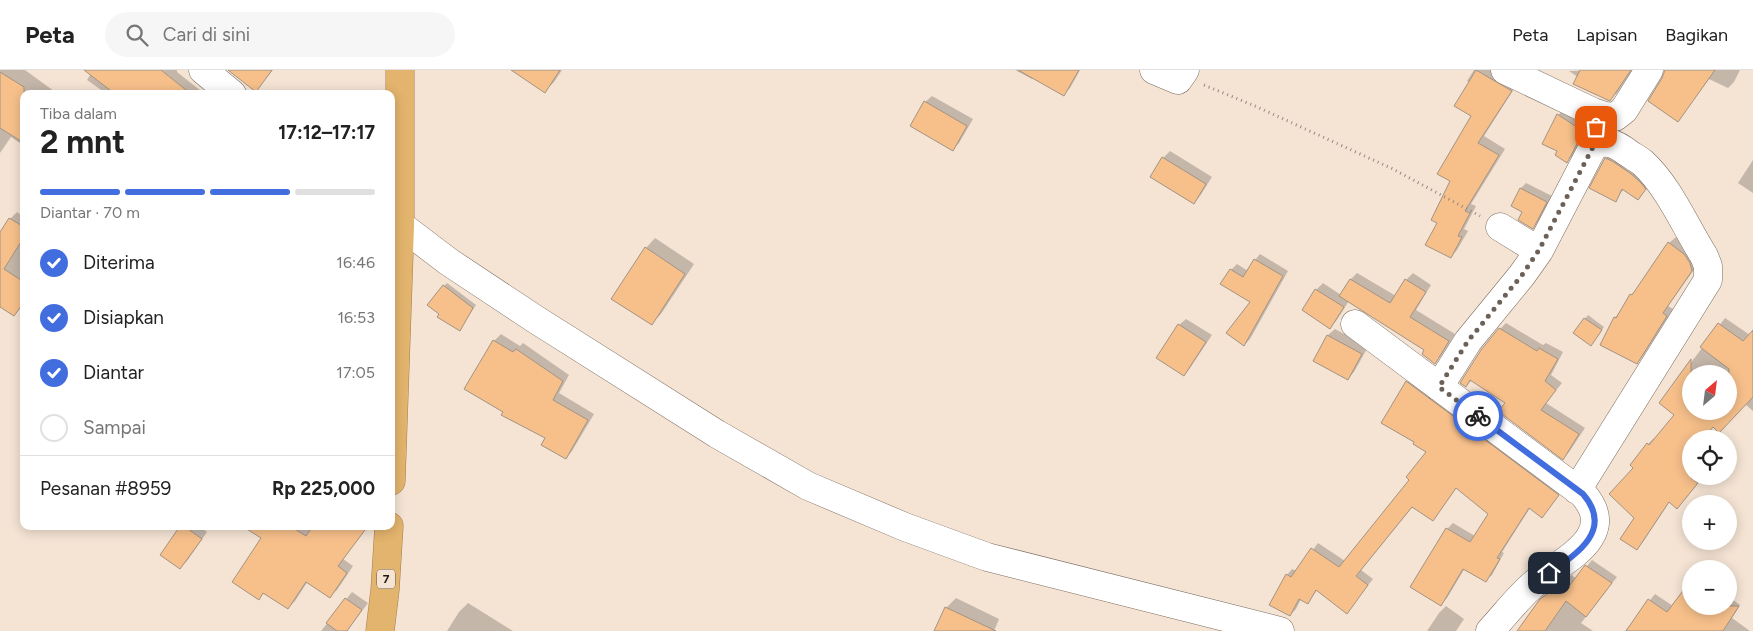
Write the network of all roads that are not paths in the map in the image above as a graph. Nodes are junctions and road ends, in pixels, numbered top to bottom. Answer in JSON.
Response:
{"nodes":[{"id":1,"x":203,"y":70,"type":"edge"},
{"id":2,"x":400,"y":70,"type":"edge"},
{"id":3,"x":1154,"y":70,"type":"edge"},
{"id":4,"x":1505,"y":70,"type":"edge"},
{"id":5,"x":1649,"y":70,"type":"edge"},
{"id":6,"x":1184,"y":73,"type":"edge"},
{"id":7,"x":227,"y":90,"type":"edge"},
{"id":8,"x":1593,"y":112,"type":"junction"},
{"id":9,"x":1598,"y":142,"type":"junction"},
{"id":10,"x":396,"y":221,"type":"edge"},
{"id":11,"x":1500,"y":227,"type":"road end"},
{"id":12,"x":1539,"y":250,"type":"junction"},
{"id":13,"x":395,"y":273,"type":"edge"},
{"id":14,"x":1355,"y":324,"type":"dead end"},
{"id":15,"x":1439,"y":387,"type":"junction"},
{"id":16,"x":1577,"y":490,"type":"junction"},
{"id":17,"x":389,"y":530,"type":"edge"},
{"id":18,"x":380,"y":631,"type":"edge"},
{"id":19,"x":1280,"y":631,"type":"edge"},
{"id":20,"x":1490,"y":631,"type":"edge"}],
"edges":[{"from":1,"to":7,"type":"street"},
{"from":2,"to":10,"type":"highway"},
{"from":3,"to":6,"type":"street"},
{"from":4,"to":8,"type":"street"},
{"from":5,"to":8,"type":"street"},
{"from":8,"to":9,"type":"street"},
{"from":9,"to":12,"type":"street"},
{"from":9,"to":16,"type":"street"},
{"from":10,"to":13,"type":"highway"},
{"from":10,"to":19,"type":"street"},
{"from":11,"to":12,"type":"street"},
{"from":12,"to":15,"type":"street"},
{"from":14,"to":15,"type":"street"},
{"from":15,"to":16,"type":"street"},
{"from":16,"to":20,"type":"street"},
{"from":17,"to":18,"type":"highway","number":"7"}]}
